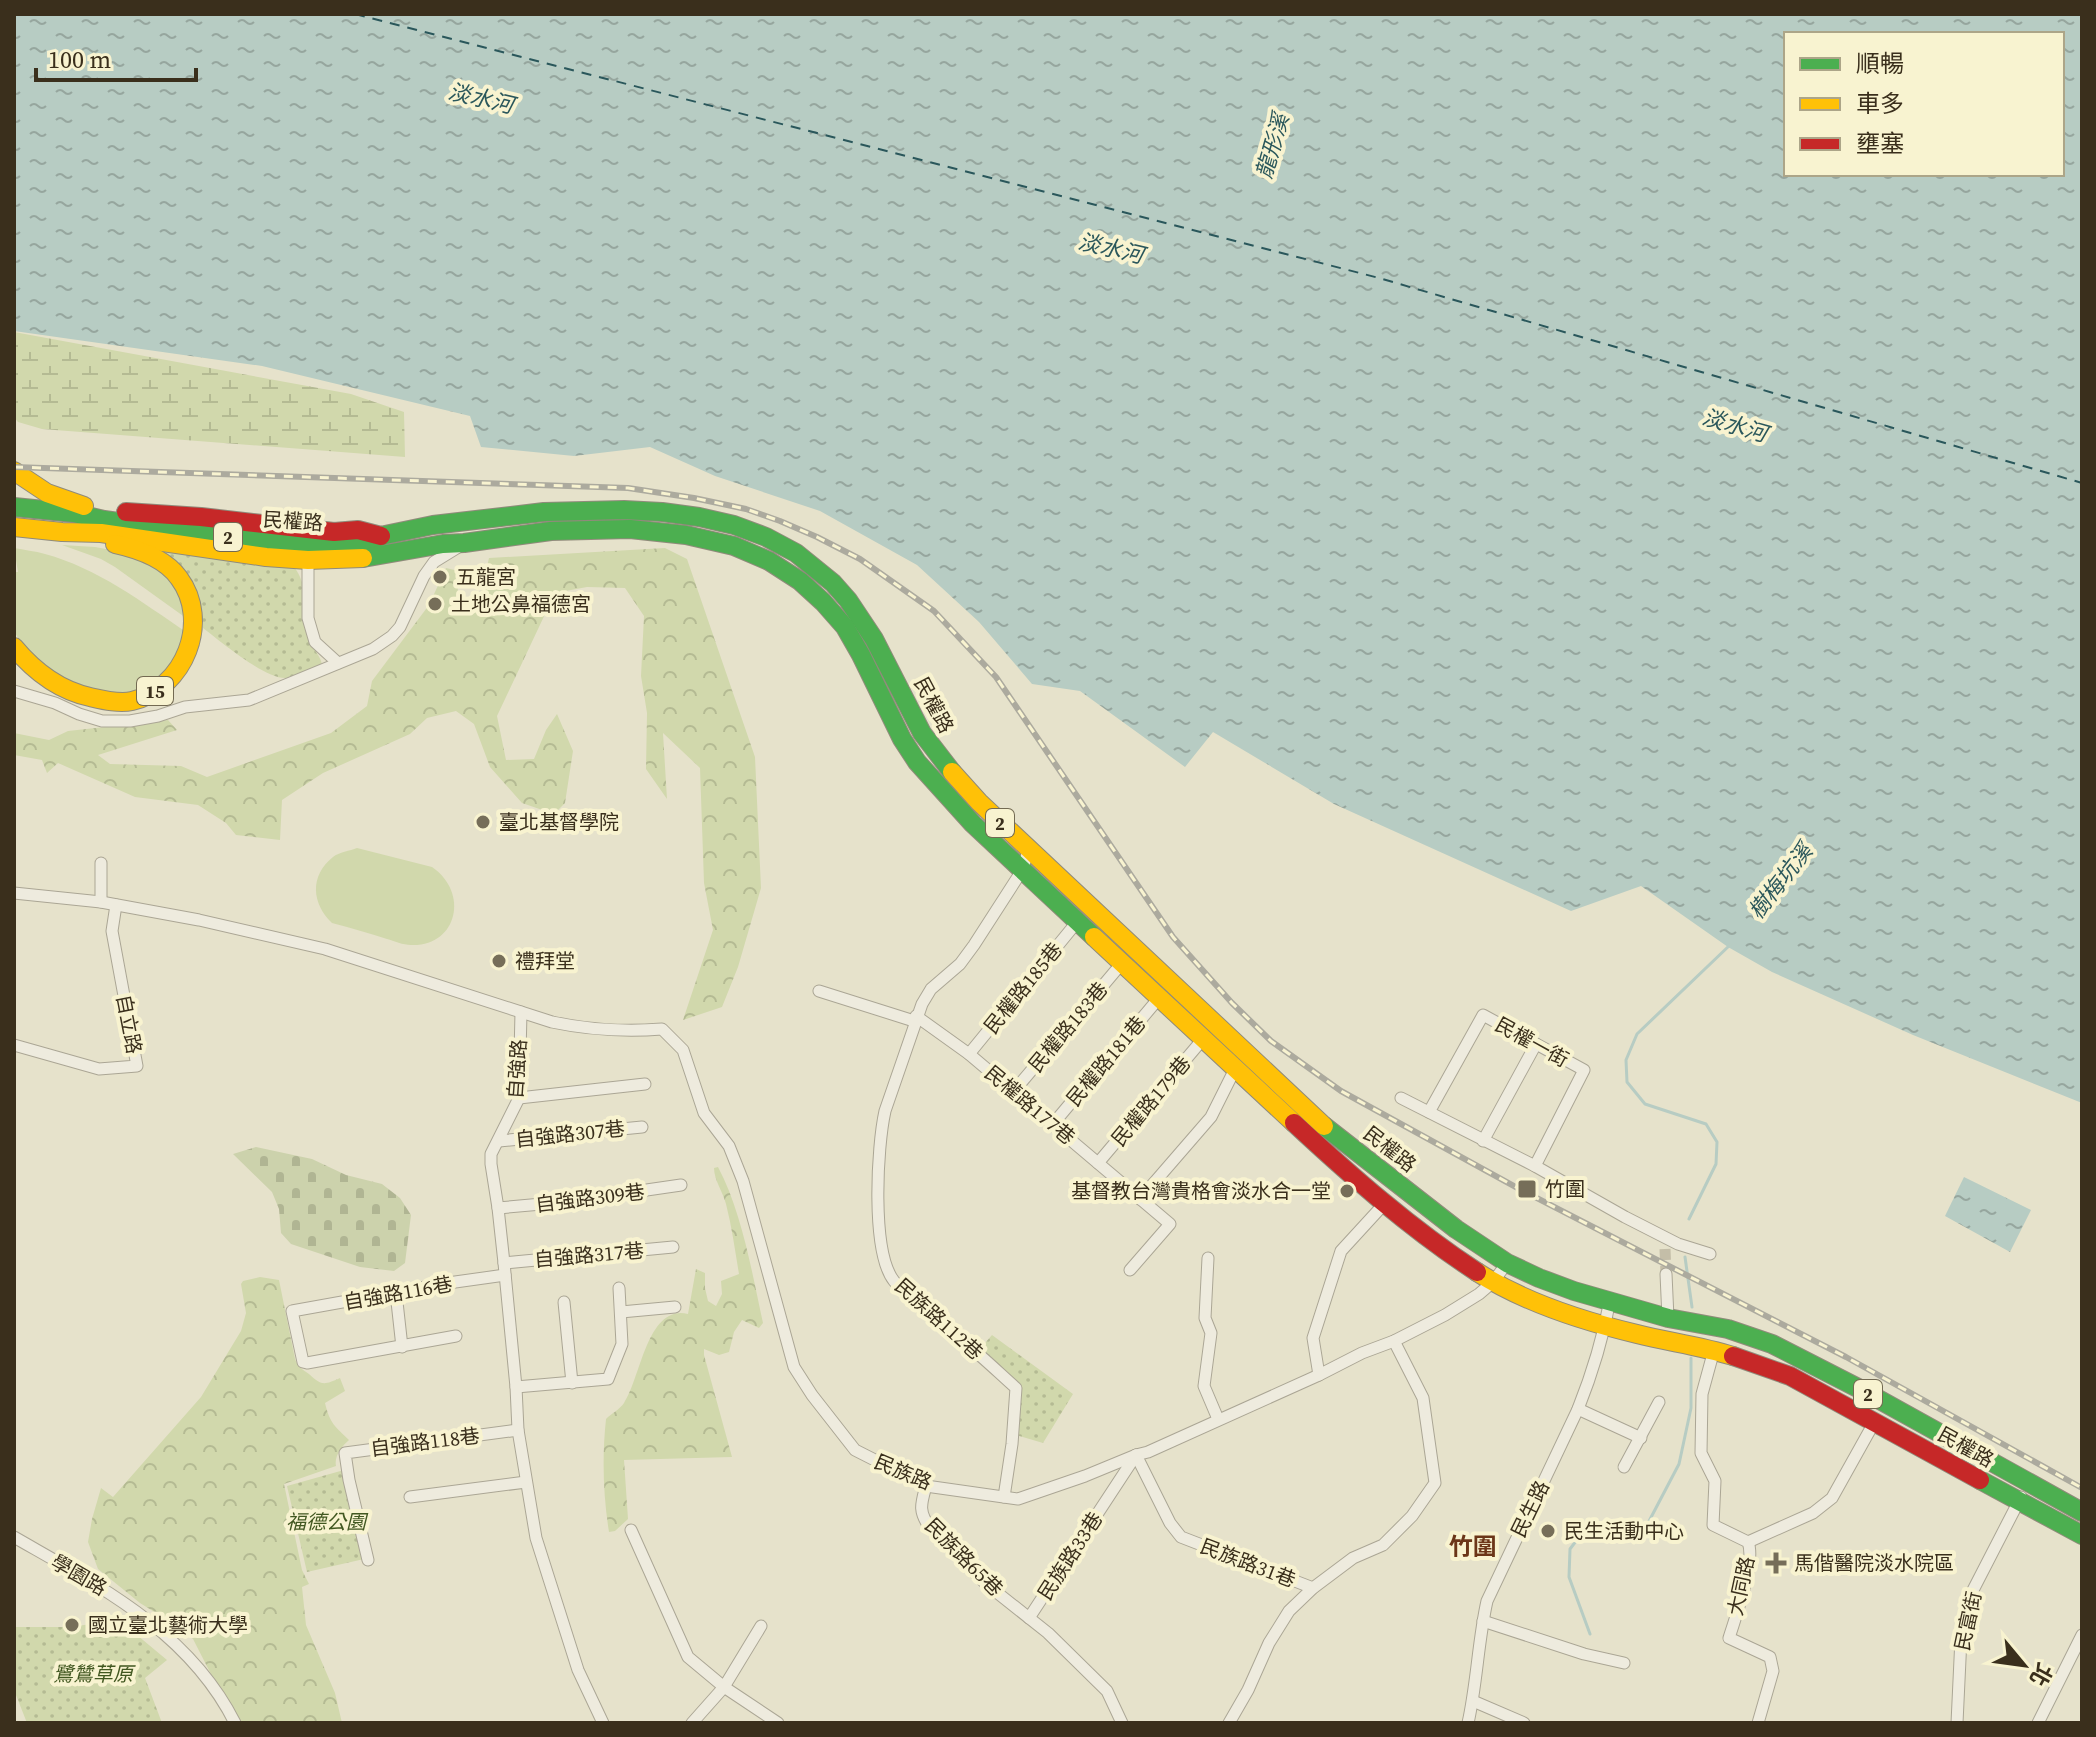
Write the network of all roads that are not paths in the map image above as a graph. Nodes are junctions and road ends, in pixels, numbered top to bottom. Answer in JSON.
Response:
{"nodes":[{"id":1,"x":14,"y":471,"type":"edge"},
{"id":2,"x":14,"y":507,"type":"edge"},
{"id":3,"x":14,"y":527,"type":"edge"},
{"id":4,"x":62,"y":532,"type":"junction"},
{"id":5,"x":381,"y":536,"type":"junction"},
{"id":6,"x":464,"y":543,"type":"junction"},
{"id":7,"x":308,"y":560,"type":"junction"},
{"id":8,"x":14,"y":647,"type":"edge"},
{"id":9,"x":338,"y":663,"type":"junction"},
{"id":10,"x":14,"y":691,"type":"edge"},
{"id":11,"x":1028,"y":850,"type":"junction"},
{"id":12,"x":101,"y":863,"type":"dead end"},
{"id":13,"x":1023,"y":869,"type":"junction"},
{"id":14,"x":14,"y":893,"type":"edge"},
{"id":15,"x":101,"y":902,"type":"junction"},
{"id":16,"x":116,"y":905,"type":"junction"},
{"id":17,"x":1077,"y":922,"type":"junction"},
{"id":18,"x":1122,"y":963,"type":"junction"},
{"id":19,"x":819,"y":991,"type":"dead end"},
{"id":20,"x":1159,"y":998,"type":"junction"},
{"id":21,"x":521,"y":1012,"type":"junction"},
{"id":22,"x":915,"y":1018,"type":"junction"},
{"id":23,"x":1203,"y":1039,"type":"junction"},
{"id":24,"x":1536,"y":1044,"type":"junction"},
{"id":25,"x":14,"y":1045,"type":"edge"},
{"id":26,"x":969,"y":1054,"type":"junction"},
{"id":27,"x":1235,"y":1069,"type":"junction"},
{"id":28,"x":645,"y":1084,"type":"dead end"},
{"id":29,"x":1014,"y":1091,"type":"junction"},
{"id":30,"x":519,"y":1098,"type":"junction"},
{"id":31,"x":1401,"y":1098,"type":"dead end"},
{"id":32,"x":1429,"y":1112,"type":"junction"},
{"id":33,"x":1053,"y":1124,"type":"junction"},
{"id":34,"x":642,"y":1127,"type":"dead end"},
{"id":35,"x":499,"y":1141,"type":"junction"},
{"id":36,"x":1483,"y":1141,"type":"junction"},
{"id":37,"x":1098,"y":1163,"type":"junction"},
{"id":38,"x":1535,"y":1166,"type":"junction"},
{"id":39,"x":681,"y":1185,"type":"dead end"},
{"id":40,"x":1140,"y":1199,"type":"junction"},
{"id":41,"x":1385,"y":1203,"type":"junction"},
{"id":42,"x":498,"y":1208,"type":"junction"},
{"id":43,"x":673,"y":1247,"type":"dead end"},
{"id":44,"x":1710,"y":1254,"type":"dead end"},
{"id":45,"x":1208,"y":1258,"type":"dead end"},
{"id":46,"x":1507,"y":1263,"type":"junction"},
{"id":47,"x":505,"y":1269,"type":"junction"},
{"id":48,"x":1130,"y":1270,"type":"dead end"},
{"id":49,"x":1666,"y":1274,"type":"tunnel mouth"},
{"id":50,"x":1493,"y":1282,"type":"junction"},
{"id":51,"x":619,"y":1288,"type":"dead end"},
{"id":52,"x":396,"y":1293,"type":"junction"},
{"id":53,"x":1610,"y":1300,"type":"junction"},
{"id":54,"x":564,"y":1302,"type":"dead end"},
{"id":55,"x":675,"y":1307,"type":"dead end"},
{"id":56,"x":621,"y":1312,"type":"junction"},
{"id":57,"x":1685,"y":1322,"type":"junction"},
{"id":58,"x":1606,"y":1324,"type":"junction"},
{"id":59,"x":456,"y":1336,"type":"dead end"},
{"id":60,"x":1394,"y":1341,"type":"junction"},
{"id":61,"x":402,"y":1347,"type":"junction"},
{"id":62,"x":1697,"y":1347,"type":"junction"},
{"id":63,"x":1319,"y":1375,"type":"junction"},
{"id":64,"x":572,"y":1383,"type":"junction"},
{"id":65,"x":516,"y":1387,"type":"junction"},
{"id":66,"x":1659,"y":1402,"type":"dead end"},
{"id":67,"x":1578,"y":1409,"type":"junction"},
{"id":68,"x":1218,"y":1419,"type":"junction"},
{"id":69,"x":1875,"y":1421,"type":"junction"},
{"id":70,"x":518,"y":1430,"type":"junction"},
{"id":71,"x":1641,"y":1438,"type":"junction"},
{"id":72,"x":1136,"y":1455,"type":"junction"},
{"id":73,"x":1624,"y":1467,"type":"dead end"},
{"id":74,"x":526,"y":1482,"type":"junction"},
{"id":75,"x":2029,"y":1483,"type":"junction"},
{"id":76,"x":926,"y":1486,"type":"junction"},
{"id":77,"x":410,"y":1497,"type":"dead end"},
{"id":78,"x":1004,"y":1497,"type":"junction"},
{"id":79,"x":2019,"y":1502,"type":"junction"},
{"id":80,"x":2082,"y":1512,"type":"edge"},
{"id":81,"x":631,"y":1530,"type":"dead end"},
{"id":82,"x":2082,"y":1535,"type":"edge"},
{"id":83,"x":14,"y":1537,"type":"edge"},
{"id":84,"x":1748,"y":1542,"type":"junction"},
{"id":85,"x":368,"y":1560,"type":"dead end"},
{"id":86,"x":1313,"y":1588,"type":"junction"},
{"id":87,"x":1029,"y":1618,"type":"junction"},
{"id":88,"x":1483,"y":1621,"type":"junction"},
{"id":89,"x":761,"y":1626,"type":"dead end"},
{"id":90,"x":2082,"y":1635,"type":"edge"},
{"id":91,"x":1624,"y":1663,"type":"dead end"},
{"id":92,"x":724,"y":1687,"type":"junction"},
{"id":93,"x":1473,"y":1701,"type":"junction"},
{"id":94,"x":235,"y":1723,"type":"edge"},
{"id":95,"x":603,"y":1723,"type":"edge"},
{"id":96,"x":692,"y":1723,"type":"edge"},
{"id":97,"x":778,"y":1723,"type":"edge"},
{"id":98,"x":1122,"y":1723,"type":"edge"},
{"id":99,"x":1229,"y":1723,"type":"edge"},
{"id":100,"x":1468,"y":1723,"type":"edge"},
{"id":101,"x":1524,"y":1723,"type":"edge"},
{"id":102,"x":1758,"y":1723,"type":"edge"},
{"id":103,"x":1957,"y":1723,"type":"edge"},
{"id":104,"x":2038,"y":1723,"type":"edge"}],
"edges":[{"from":1,"to":5,"type":"main road"},
{"from":2,"to":5,"type":"main road","name":"民權路","number":"2"},
{"from":3,"to":4,"type":"main road","name":"民權路","number":"2"},
{"from":4,"to":7,"type":"main road","name":"民權路","number":"2"},
{"from":4,"to":8,"type":"main road","number":"15"},
{"from":5,"to":11,"type":"main road","name":"民權路","number":"2"},
{"from":6,"to":7,"type":"main road","name":"民權路","number":"2"},
{"from":6,"to":9,"type":"street","name":"民權路"},
{"from":6,"to":13,"type":"main road","name":"民權路","number":"2"},
{"from":7,"to":9,"type":"street"},
{"from":9,"to":10,"type":"street","name":"民權路"},
{"from":11,"to":13,"type":"street"},
{"from":11,"to":46,"type":"main road","name":"民權路","number":"2"},
{"from":12,"to":15,"type":"street"},
{"from":13,"to":17,"type":"main road","name":"民權路","number":"2"},
{"from":13,"to":22,"type":"street"},
{"from":14,"to":15,"type":"street","name":"自強路"},
{"from":15,"to":16,"type":"street","name":"自強路"},
{"from":16,"to":21,"type":"street","name":"自強路"},
{"from":16,"to":25,"type":"street","name":"自立路"},
{"from":17,"to":18,"type":"main road","name":"民權路","number":"2"},
{"from":17,"to":26,"type":"street","name":"民權路185巷"},
{"from":18,"to":20,"type":"main road","name":"民權路","number":"2"},
{"from":18,"to":29,"type":"street","name":"民權路183巷"},
{"from":19,"to":22,"type":"street","name":"民權路177巷"},
{"from":20,"to":23,"type":"main road","name":"民權路","number":"2"},
{"from":20,"to":33,"type":"street","name":"民權路181巷"},
{"from":21,"to":30,"type":"street","name":"自強路"},
{"from":21,"to":76,"type":"street","name":"民族路"},
{"from":22,"to":26,"type":"street","name":"民權路177巷"},
{"from":22,"to":78,"type":"street","name":"民族路112巷"},
{"from":23,"to":27,"type":"main road","name":"民權路","number":"2"},
{"from":23,"to":37,"type":"street","name":"民權路179巷"},
{"from":24,"to":32,"type":"street","name":"民權一街"},
{"from":24,"to":36,"type":"street"},
{"from":24,"to":38,"type":"street","name":"民權一街"},
{"from":26,"to":29,"type":"street","name":"民權路177巷"},
{"from":27,"to":40,"type":"street"},
{"from":27,"to":41,"type":"main road","name":"民權路","number":"2"},
{"from":28,"to":30,"type":"street"},
{"from":29,"to":33,"type":"street","name":"民權路177巷"},
{"from":30,"to":35,"type":"street","name":"自強路"},
{"from":31,"to":32,"type":"street"},
{"from":32,"to":36,"type":"street"},
{"from":33,"to":37,"type":"street","name":"民權路177巷"},
{"from":34,"to":35,"type":"street","name":"自強路307巷"},
{"from":35,"to":42,"type":"street","name":"自強路"},
{"from":36,"to":38,"type":"street"},
{"from":37,"to":40,"type":"street","name":"民權路177巷"},
{"from":38,"to":44,"type":"street"},
{"from":39,"to":42,"type":"street","name":"自強路309巷"},
{"from":40,"to":48,"type":"street","name":"民權路177巷"},
{"from":41,"to":50,"type":"main road","name":"民權路","number":"2"},
{"from":41,"to":63,"type":"street"},
{"from":42,"to":47,"type":"street","name":"自強路"},
{"from":43,"to":47,"type":"street","name":"自強路317巷"},
{"from":45,"to":68,"type":"street"},
{"from":46,"to":50,"type":"street","name":"民族路"},
{"from":46,"to":53,"type":"main road","name":"民權路","number":"2"},
{"from":47,"to":52,"type":"street","name":"自強路116巷"},
{"from":47,"to":65,"type":"street","name":"自強路"},
{"from":49,"to":57,"type":"street"},
{"from":50,"to":58,"type":"main road","name":"民權路","number":"2"},
{"from":50,"to":60,"type":"street","name":"民族路"},
{"from":51,"to":56,"type":"street"},
{"from":52,"to":61,"type":"street"},
{"from":52,"to":61,"type":"street","name":"自強路116巷"},
{"from":53,"to":57,"type":"main road","name":"民權路","number":"2"},
{"from":53,"to":58,"type":"street","name":"民生路"},
{"from":54,"to":64,"type":"street"},
{"from":55,"to":56,"type":"street"},
{"from":56,"to":64,"type":"street"},
{"from":57,"to":75,"type":"main road","name":"民權路","number":"2"},
{"from":58,"to":62,"type":"main road","name":"民權路","number":"2"},
{"from":58,"to":67,"type":"street","name":"民生路"},
{"from":59,"to":61,"type":"street"},
{"from":60,"to":63,"type":"street","name":"民族路"},
{"from":60,"to":86,"type":"street"},
{"from":62,"to":69,"type":"main road","name":"民權路","number":"2"},
{"from":62,"to":84,"type":"street","name":"大同路"},
{"from":63,"to":68,"type":"street","name":"民族路"},
{"from":64,"to":65,"type":"street"},
{"from":65,"to":70,"type":"street","name":"自強路"},
{"from":66,"to":71,"type":"street"},
{"from":67,"to":71,"type":"street"},
{"from":67,"to":88,"type":"street","name":"民生路"},
{"from":68,"to":72,"type":"street","name":"民族路"},
{"from":69,"to":79,"type":"main road","name":"民權路","number":"2"},
{"from":69,"to":84,"type":"street"},
{"from":70,"to":74,"type":"street","name":"自強路"},
{"from":70,"to":85,"type":"street","name":"自強路118巷"},
{"from":71,"to":73,"type":"street"},
{"from":72,"to":78,"type":"street","name":"民族路"},
{"from":72,"to":86,"type":"street","name":"民族路31巷"},
{"from":72,"to":87,"type":"street","name":"民族路33巷"},
{"from":74,"to":77,"type":"street"},
{"from":74,"to":95,"type":"street","name":"自強路"},
{"from":75,"to":79,"type":"street","name":"民富街"},
{"from":75,"to":80,"type":"main road","name":"民權路","number":"2"},
{"from":76,"to":78,"type":"street","name":"民族路"},
{"from":76,"to":87,"type":"street","name":"民族路65巷"},
{"from":79,"to":82,"type":"main road","name":"民權路","number":"2"},
{"from":79,"to":103,"type":"street","name":"民富街"},
{"from":81,"to":92,"type":"street"},
{"from":83,"to":94,"type":"street","name":"學園路"},
{"from":84,"to":102,"type":"street","name":"大同路"},
{"from":86,"to":99,"type":"street"},
{"from":87,"to":98,"type":"street","name":"民族路33巷"},
{"from":88,"to":91,"type":"street"},
{"from":88,"to":93,"type":"street","name":"民生路"},
{"from":89,"to":92,"type":"street"},
{"from":90,"to":104,"type":"street"},
{"from":92,"to":96,"type":"street"},
{"from":92,"to":97,"type":"street"},
{"from":93,"to":100,"type":"street","name":"民生路"},
{"from":93,"to":101,"type":"street"}]}
